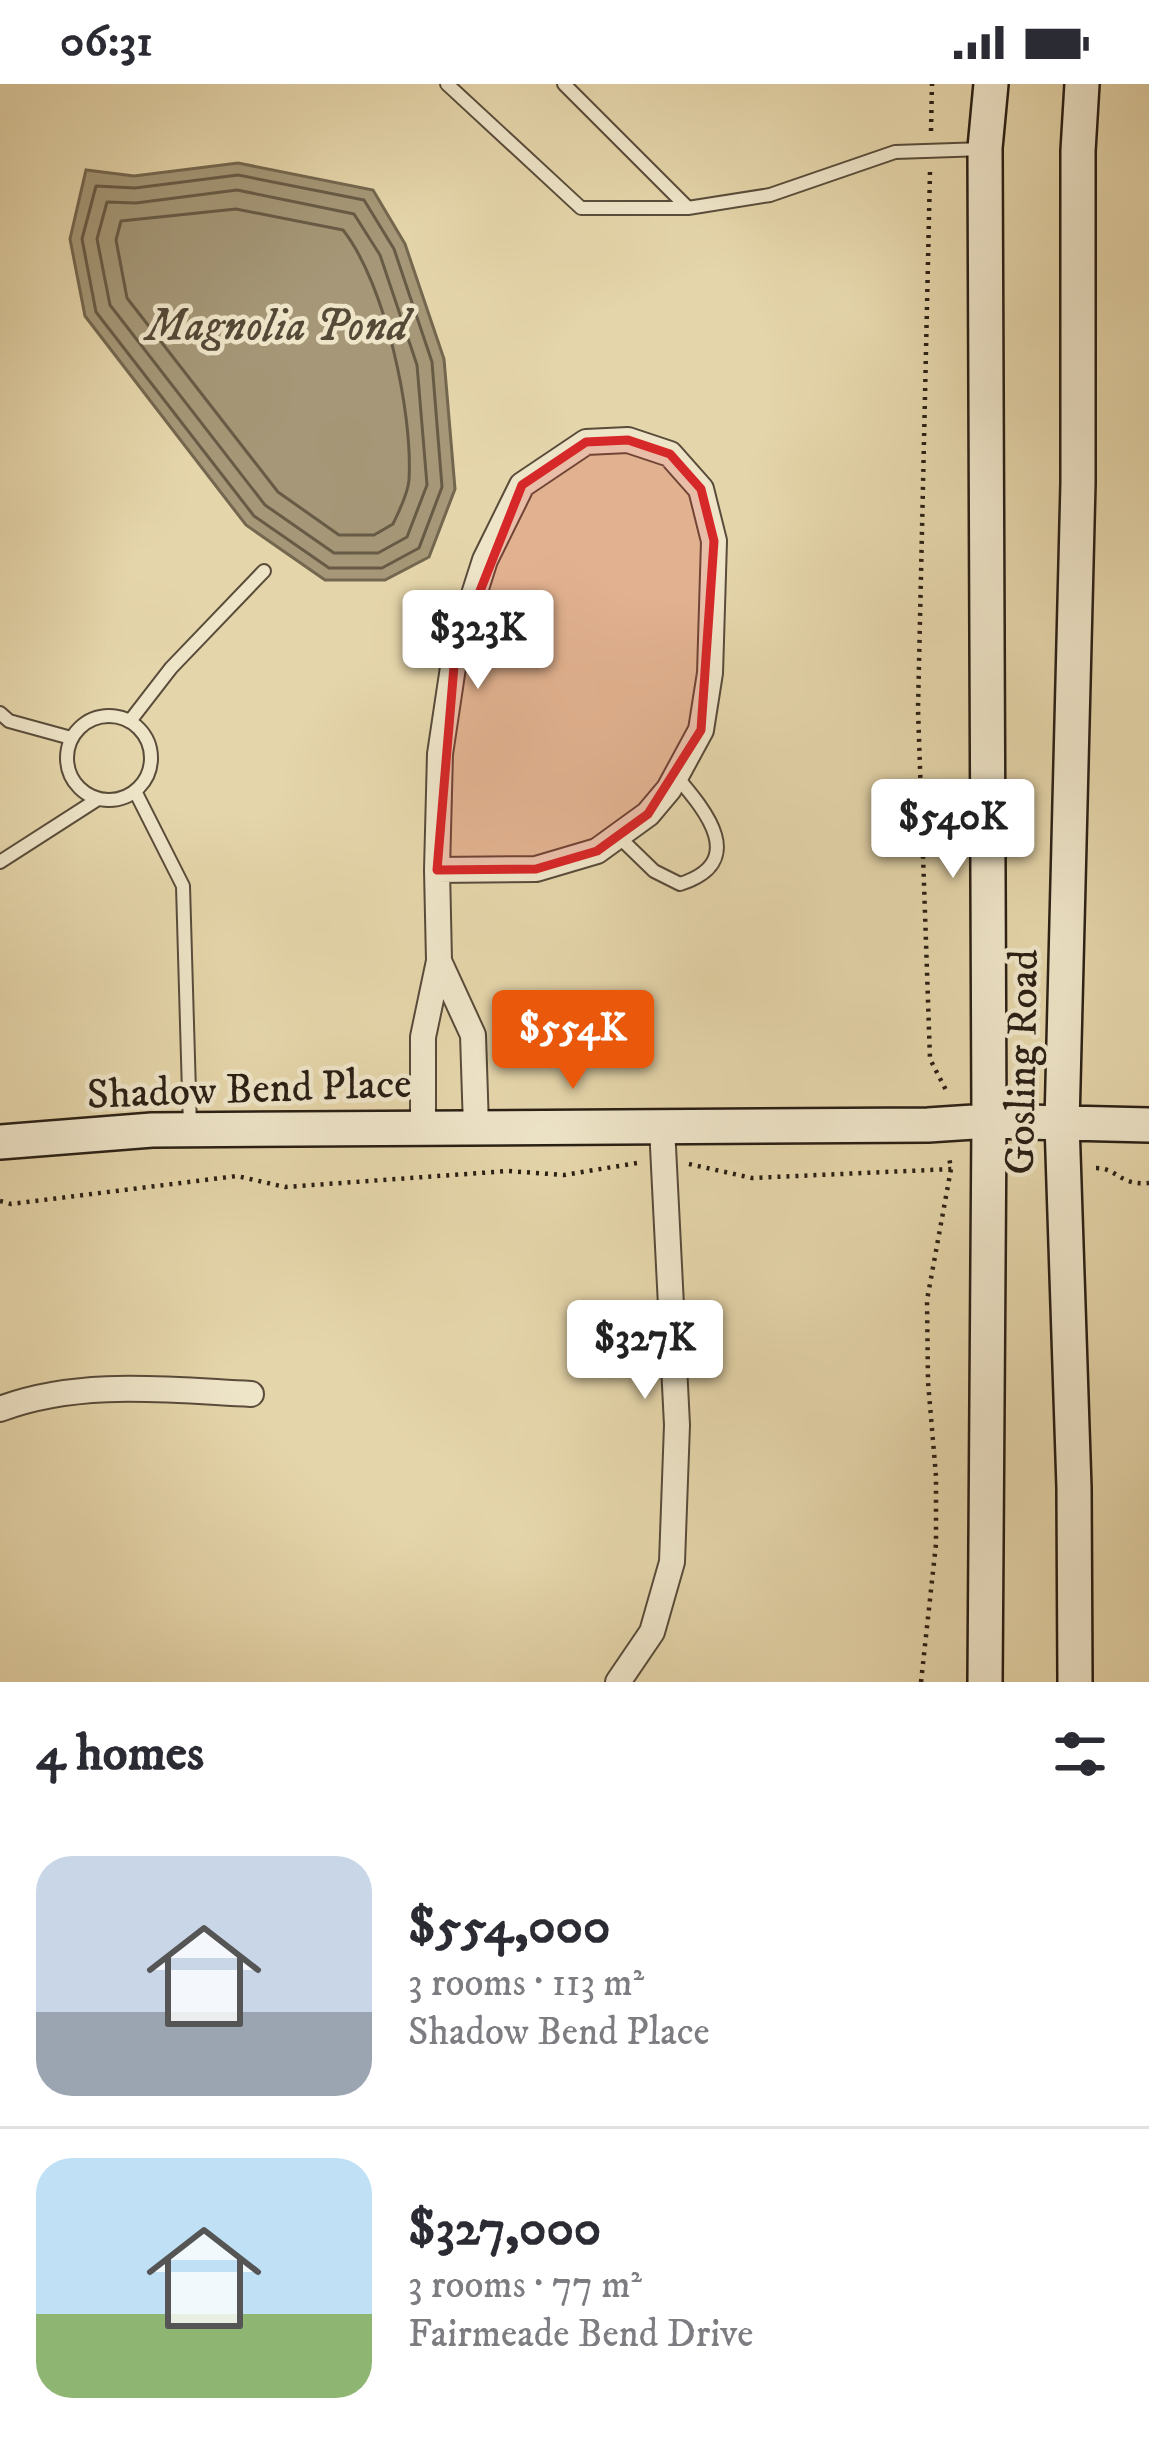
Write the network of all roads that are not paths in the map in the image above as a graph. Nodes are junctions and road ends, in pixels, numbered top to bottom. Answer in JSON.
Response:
{"nodes":[{"id":1,"x":447,"y":84,"type":"edge"},
{"id":2,"x":563,"y":84,"type":"edge"},
{"id":3,"x":992,"y":84,"type":"edge"},
{"id":4,"x":1082,"y":84,"type":"edge"},
{"id":5,"x":986,"y":148,"type":"junction"},
{"id":6,"x":688,"y":208,"type":"junction"},
{"id":7,"x":264,"y":571,"type":"dead end"},
{"id":8,"x":0,"y":712,"type":"edge"},
{"id":9,"x":130,"y":721,"type":"junction"},
{"id":10,"x":71,"y":738,"type":"junction"},
{"id":11,"x":676,"y":776,"type":"junction"},
{"id":12,"x":135,"y":791,"type":"junction"},
{"id":13,"x":98,"y":799,"type":"junction"},
{"id":14,"x":620,"y":837,"type":"junction"},
{"id":15,"x":0,"y":862,"type":"edge"},
{"id":16,"x":437,"y":870,"type":"junction"},
{"id":17,"x":439,"y":961,"type":"junction"},
{"id":18,"x":989,"y":1121,"type":"junction"},
{"id":19,"x":1062,"y":1123,"type":"junction"},
{"id":20,"x":1149,"y":1125,"type":"edge"},
{"id":21,"x":423,"y":1127,"type":"junction"},
{"id":22,"x":476,"y":1127,"type":"junction"},
{"id":23,"x":190,"y":1130,"type":"junction"},
{"id":24,"x":0,"y":1142,"type":"edge"},
{"id":25,"x":663,"y":1143,"type":"junction"},
{"id":26,"x":251,"y":1394,"type":"dead end"},
{"id":27,"x":0,"y":1409,"type":"edge"},
{"id":28,"x":617,"y":1682,"type":"edge"},
{"id":29,"x":985,"y":1682,"type":"edge"},
{"id":30,"x":1075,"y":1682,"type":"edge"}],
"edges":[{"from":1,"to":6,"type":"lane"},
{"from":2,"to":6,"type":"lane"},
{"from":3,"to":5,"type":"main road","name":"Gosling Road"},
{"from":4,"to":19,"type":"main road","name":"Gosling Road"},
{"from":5,"to":6,"type":"lane"},
{"from":5,"to":18,"type":"main road","name":"Gosling Road"},
{"from":7,"to":9,"type":"lane"},
{"from":8,"to":10,"type":"lane"},
{"from":9,"to":10,"type":"lane"},
{"from":9,"to":12,"type":"lane"},
{"from":10,"to":13,"type":"lane"},
{"from":11,"to":14,"type":"street"},
{"from":11,"to":14,"type":"lane"},
{"from":11,"to":16,"type":"street"},
{"from":12,"to":13,"type":"lane"},
{"from":12,"to":23,"type":"lane"},
{"from":13,"to":15,"type":"lane"},
{"from":14,"to":16,"type":"street"},
{"from":16,"to":17,"type":"street"},
{"from":17,"to":21,"type":"street"},
{"from":17,"to":22,"type":"street"},
{"from":18,"to":19,"type":"main road","name":"Shadow Bend Place"},
{"from":18,"to":25,"type":"main road","name":"Shadow Bend Place"},
{"from":18,"to":29,"type":"main road","name":"Gosling Road"},
{"from":19,"to":20,"type":"main road","name":"Shadow Bend Place"},
{"from":19,"to":30,"type":"main road","name":"Gosling Road"},
{"from":21,"to":22,"type":"main road","name":"Shadow Bend Place"},
{"from":21,"to":23,"type":"main road","name":"Shadow Bend Place"},
{"from":22,"to":25,"type":"main road","name":"Shadow Bend Place"},
{"from":23,"to":24,"type":"main road","name":"Shadow Bend Place"},
{"from":25,"to":28,"type":"street"},
{"from":26,"to":27,"type":"street"}]}
